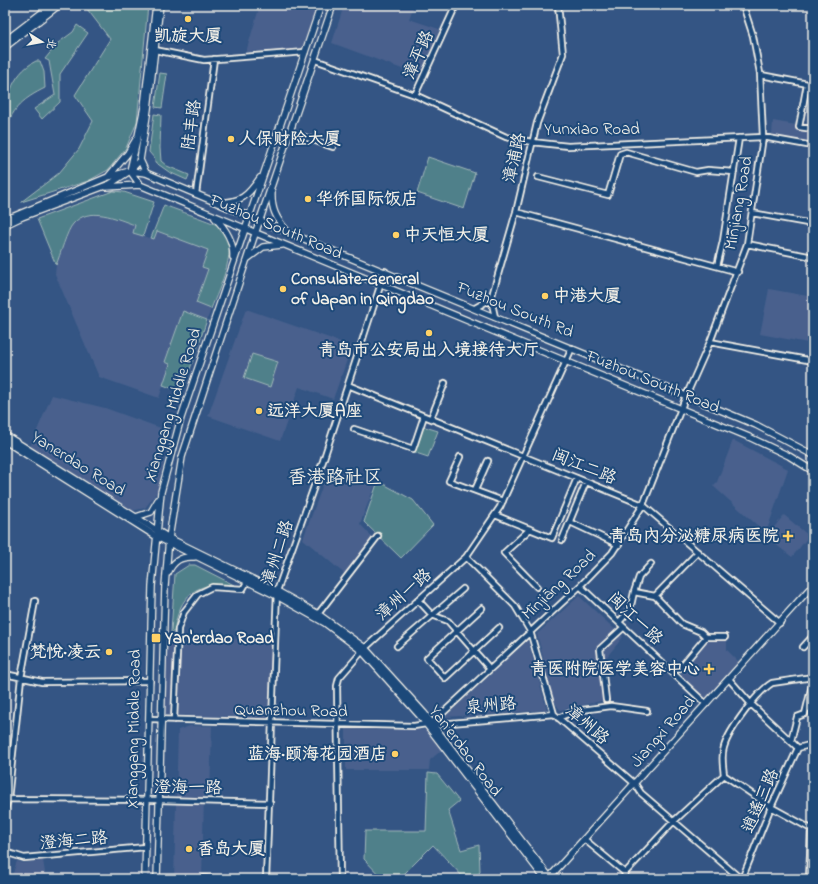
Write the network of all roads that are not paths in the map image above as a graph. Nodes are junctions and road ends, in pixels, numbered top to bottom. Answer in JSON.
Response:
{"nodes":[{"id":1,"x":52,"y":5,"type":"edge"},
{"id":2,"x":59,"y":5,"type":"edge"},
{"id":3,"x":156,"y":5,"type":"edge"},
{"id":4,"x":160,"y":5,"type":"edge"},
{"id":5,"x":321,"y":5,"type":"edge"},
{"id":6,"x":333,"y":5,"type":"edge"},
{"id":7,"x":456,"y":5,"type":"edge"},
{"id":8,"x":558,"y":5,"type":"edge"},
{"id":9,"x":743,"y":5,"type":"edge"},
{"id":10,"x":5,"y":41,"type":"edge"},
{"id":11,"x":5,"y":46,"type":"edge"},
{"id":12,"x":155,"y":50,"type":"junction"},
{"id":13,"x":305,"y":52,"type":"junction"},
{"id":14,"x":214,"y":59,"type":"junction"},
{"id":15,"x":315,"y":60,"type":"junction"},
{"id":16,"x":760,"y":75,"type":"junction"},
{"id":17,"x":807,"y":84,"type":"junction"},
{"id":18,"x":813,"y":85,"type":"edge"},
{"id":19,"x":415,"y":95,"type":"junction"},
{"id":20,"x":813,"y":129,"type":"edge"},
{"id":21,"x":290,"y":132,"type":"junction"},
{"id":22,"x":138,"y":136,"type":"junction"},
{"id":23,"x":763,"y":137,"type":"junction"},
{"id":24,"x":739,"y":138,"type":"junction"},
{"id":25,"x":532,"y":142,"type":"junction"},
{"id":26,"x":813,"y":146,"type":"edge"},
{"id":27,"x":333,"y":147,"type":"dead end"},
{"id":28,"x":140,"y":160,"type":"junction"},
{"id":29,"x":130,"y":171,"type":"junction"},
{"id":30,"x":734,"y":172,"type":"junction"},
{"id":31,"x":146,"y":173,"type":"junction"},
{"id":32,"x":263,"y":173,"type":"junction"},
{"id":33,"x":108,"y":177,"type":"junction"},
{"id":34,"x":538,"y":177,"type":"dead end"},
{"id":35,"x":140,"y":185,"type":"junction"},
{"id":36,"x":272,"y":186,"type":"junction"},
{"id":37,"x":98,"y":188,"type":"junction"},
{"id":38,"x":196,"y":194,"type":"junction"},
{"id":39,"x":217,"y":203,"type":"junction"},
{"id":40,"x":516,"y":212,"type":"junction"},
{"id":41,"x":752,"y":212,"type":"junction"},
{"id":42,"x":212,"y":215,"type":"junction"},
{"id":43,"x":249,"y":217,"type":"junction"},
{"id":44,"x":5,"y":220,"type":"edge"},
{"id":45,"x":259,"y":221,"type":"junction"},
{"id":46,"x":813,"y":224,"type":"edge"},
{"id":47,"x":5,"y":225,"type":"edge"},
{"id":48,"x":246,"y":228,"type":"junction"},
{"id":49,"x":255,"y":232,"type":"junction"},
{"id":50,"x":288,"y":232,"type":"junction"},
{"id":51,"x":747,"y":244,"type":"junction"},
{"id":52,"x":283,"y":245,"type":"junction"},
{"id":53,"x":813,"y":257,"type":"edge"},
{"id":54,"x":247,"y":259,"type":"junction"},
{"id":55,"x":232,"y":266,"type":"junction"},
{"id":56,"x":717,"y":266,"type":"junction"},
{"id":57,"x":385,"y":271,"type":"junction"},
{"id":58,"x":738,"y":272,"type":"junction"},
{"id":59,"x":380,"y":285,"type":"junction"},
{"id":60,"x":491,"y":299,"type":"junction"},
{"id":61,"x":475,"y":308,"type":"junction"},
{"id":62,"x":495,"y":317,"type":"junction"},
{"id":63,"x":710,"y":342,"type":"junction"},
{"id":64,"x":572,"y":348,"type":"junction"},
{"id":65,"x":565,"y":361,"type":"junction"},
{"id":66,"x":813,"y":361,"type":"edge"},
{"id":67,"x":445,"y":383,"type":"dead end"},
{"id":68,"x":348,"y":385,"type":"junction"},
{"id":69,"x":686,"y":396,"type":"junction"},
{"id":70,"x":681,"y":409,"type":"junction"},
{"id":71,"x":424,"y":416,"type":"junction"},
{"id":72,"x":430,"y":418,"type":"junction"},
{"id":73,"x":354,"y":429,"type":"dead end"},
{"id":74,"x":5,"y":435,"type":"edge"},
{"id":75,"x":5,"y":440,"type":"edge"},
{"id":76,"x":813,"y":455,"type":"edge"},
{"id":77,"x":523,"y":456,"type":"junction"},
{"id":78,"x":460,"y":457,"type":"dead end"},
{"id":79,"x":488,"y":461,"type":"dead end"},
{"id":80,"x":813,"y":471,"type":"edge"},
{"id":81,"x":577,"y":478,"type":"junction"},
{"id":82,"x":586,"y":482,"type":"junction"},
{"id":83,"x":474,"y":490,"type":"junction"},
{"id":84,"x":161,"y":492,"type":"junction"},
{"id":85,"x":502,"y":502,"type":"junction"},
{"id":86,"x":643,"y":505,"type":"junction"},
{"id":87,"x":495,"y":515,"type":"junction"},
{"id":88,"x":136,"y":516,"type":"junction"},
{"id":89,"x":570,"y":522,"type":"junction"},
{"id":90,"x":530,"y":529,"type":"junction"},
{"id":91,"x":157,"y":534,"type":"junction"},
{"id":92,"x":378,"y":536,"type":"dead end"},
{"id":93,"x":562,"y":540,"type":"dead end"},
{"id":94,"x":169,"y":541,"type":"junction"},
{"id":95,"x":619,"y":545,"type":"junction"},
{"id":96,"x":698,"y":552,"type":"junction"},
{"id":97,"x":466,"y":556,"type":"junction"},
{"id":98,"x":196,"y":557,"type":"junction"},
{"id":99,"x":651,"y":564,"type":"dead end"},
{"id":100,"x":166,"y":579,"type":"junction"},
{"id":101,"x":247,"y":582,"type":"junction"},
{"id":102,"x":813,"y":585,"type":"edge"},
{"id":103,"x":580,"y":586,"type":"junction"},
{"id":104,"x":537,"y":587,"type":"dead end"},
{"id":105,"x":463,"y":589,"type":"dead end"},
{"id":106,"x":634,"y":592,"type":"junction"},
{"id":107,"x":277,"y":594,"type":"junction"},
{"id":108,"x":655,"y":596,"type":"junction"},
{"id":109,"x":418,"y":600,"type":"junction"},
{"id":110,"x":35,"y":601,"type":"dead end"},
{"id":111,"x":482,"y":608,"type":"dead end"},
{"id":112,"x":318,"y":614,"type":"junction"},
{"id":113,"x":432,"y":615,"type":"junction"},
{"id":114,"x":619,"y":622,"type":"junction"},
{"id":115,"x":780,"y":622,"type":"junction"},
{"id":116,"x":624,"y":627,"type":"junction"},
{"id":117,"x":499,"y":628,"type":"dead end"},
{"id":118,"x":456,"y":630,"type":"junction"},
{"id":119,"x":530,"y":631,"type":"junction"},
{"id":120,"x":813,"y":636,"type":"edge"},
{"id":121,"x":706,"y":637,"type":"junction"},
{"id":122,"x":725,"y":637,"type":"dead end"},
{"id":123,"x":397,"y":646,"type":"dead end"},
{"id":124,"x":803,"y":647,"type":"dead end"},
{"id":125,"x":364,"y":649,"type":"junction"},
{"id":126,"x":474,"y":651,"type":"junction"},
{"id":127,"x":680,"y":668,"type":"dead end"},
{"id":128,"x":490,"y":669,"type":"junction"},
{"id":129,"x":5,"y":674,"type":"edge"},
{"id":130,"x":813,"y":677,"type":"edge"},
{"id":131,"x":22,"y":678,"type":"junction"},
{"id":132,"x":729,"y":679,"type":"junction"},
{"id":133,"x":150,"y":681,"type":"junction"},
{"id":134,"x":813,"y":681,"type":"edge"},
{"id":135,"x":606,"y":700,"type":"dead end"},
{"id":136,"x":706,"y":704,"type":"junction"},
{"id":137,"x":751,"y":704,"type":"junction"},
{"id":138,"x":807,"y":708,"type":"junction"},
{"id":139,"x":813,"y":709,"type":"edge"},
{"id":140,"x":647,"y":712,"type":"dead end"},
{"id":141,"x":554,"y":714,"type":"junction"},
{"id":142,"x":558,"y":718,"type":"junction"},
{"id":143,"x":149,"y":719,"type":"junction"},
{"id":144,"x":160,"y":720,"type":"junction"},
{"id":145,"x":174,"y":720,"type":"junction"},
{"id":146,"x":273,"y":724,"type":"junction"},
{"id":147,"x":429,"y":724,"type":"junction"},
{"id":148,"x":339,"y":725,"type":"junction"},
{"id":149,"x":791,"y":741,"type":"junction"},
{"id":150,"x":813,"y":744,"type":"edge"},
{"id":151,"x":798,"y":748,"type":"junction"},
{"id":152,"x":724,"y":774,"type":"junction"},
{"id":153,"x":635,"y":784,"type":"junction"},
{"id":154,"x":8,"y":799,"type":"junction"},
{"id":155,"x":146,"y":800,"type":"junction"},
{"id":156,"x":158,"y":800,"type":"junction"},
{"id":157,"x":270,"y":804,"type":"junction"},
{"id":158,"x":771,"y":807,"type":"junction"},
{"id":159,"x":5,"y":810,"type":"edge"},
{"id":160,"x":673,"y":822,"type":"junction"},
{"id":161,"x":812,"y":830,"type":"edge"},
{"id":162,"x":584,"y":839,"type":"junction"},
{"id":163,"x":146,"y":847,"type":"junction"},
{"id":164,"x":5,"y":852,"type":"edge"},
{"id":165,"x":625,"y":873,"type":"junction"},
{"id":166,"x":204,"y":878,"type":"edge"},
{"id":167,"x":145,"y":879,"type":"edge"},
{"id":168,"x":157,"y":879,"type":"edge"},
{"id":169,"x":214,"y":879,"type":"edge"},
{"id":170,"x":266,"y":879,"type":"edge"},
{"id":171,"x":340,"y":879,"type":"edge"},
{"id":172,"x":548,"y":879,"type":"edge"},
{"id":173,"x":624,"y":879,"type":"edge"},
{"id":174,"x":742,"y":879,"type":"edge"},
{"id":175,"x":809,"y":879,"type":"edge"}],
"edges":[{"from":1,"to":10,"type":"main road"},
{"from":2,"to":11,"type":"main road"},
{"from":3,"to":22,"type":"main road"},
{"from":4,"to":12,"type":"main road"},
{"from":5,"to":13,"type":"main road","name":"Xianggang Middle Road"},
{"from":6,"to":15,"type":"main road","name":"Xianggang Middle Road"},
{"from":7,"to":19,"type":"street","name":"漳平路"},
{"from":8,"to":25,"type":"street","name":"漳浦路"},
{"from":9,"to":16,"type":"street","name":"Minjiang Road"},
{"from":12,"to":14,"type":"street"},
{"from":12,"to":28,"type":"main road"},
{"from":13,"to":14,"type":"street"},
{"from":13,"to":32,"type":"main road","name":"Xianggang Middle Road"},
{"from":14,"to":38,"type":"street","name":"陆丰路"},
{"from":15,"to":19,"type":"street","name":"Yunxiao Road"},
{"from":15,"to":21,"type":"main road","name":"Xianggang Middle Road"},
{"from":16,"to":17,"type":"street"},
{"from":16,"to":23,"type":"street","name":"Minjiang Road"},
{"from":17,"to":18,"type":"street"},
{"from":17,"to":20,"type":"street"},
{"from":19,"to":25,"type":"street","name":"Yunxiao Road"},
{"from":21,"to":27,"type":"street"},
{"from":21,"to":36,"type":"main road","name":"Xianggang Middle Road"},
{"from":22,"to":29,"type":"main road"},
{"from":22,"to":33,"type":"main road"},
{"from":23,"to":24,"type":"street","name":"Yunxiao Road"},
{"from":23,"to":26,"type":"street","name":"Yunxiao Road"},
{"from":23,"to":41,"type":"street","name":"Minjiang Road"},
{"from":24,"to":25,"type":"street","name":"Yunxiao Road"},
{"from":24,"to":30,"type":"street"},
{"from":25,"to":40,"type":"street","name":"漳浦路"},
{"from":28,"to":29,"type":"main road"},
{"from":28,"to":31,"type":"main road"},
{"from":29,"to":31,"type":"main road","name":"Fuzhou South Road"},
{"from":29,"to":33,"type":"main road"},
{"from":29,"to":35,"type":"main road"},
{"from":29,"to":37,"type":"main road"},
{"from":30,"to":34,"type":"street"},
{"from":30,"to":56,"type":"street"},
{"from":31,"to":38,"type":"main road","name":"Fuzhou South Road"},
{"from":32,"to":39,"type":"main road"},
{"from":32,"to":43,"type":"main road","name":"Xianggang Middle Road"},
{"from":33,"to":44,"type":"main road"},
{"from":35,"to":37,"type":"main road"},
{"from":35,"to":42,"type":"main road","name":"Fuzhou South Road"},
{"from":36,"to":45,"type":"main road","name":"Xianggang Middle Road"},
{"from":36,"to":50,"type":"main road"},
{"from":37,"to":47,"type":"main road"},
{"from":38,"to":39,"type":"main road","name":"Fuzhou South Road"},
{"from":39,"to":43,"type":"main road","name":"Fuzhou South Road"},
{"from":40,"to":56,"type":"street"},
{"from":40,"to":60,"type":"street","name":"漳浦路"},
{"from":41,"to":46,"type":"street"},
{"from":41,"to":51,"type":"street","name":"Minjiang Road"},
{"from":42,"to":48,"type":"main road","name":"Fuzhou South Road"},
{"from":42,"to":55,"type":"main road"},
{"from":43,"to":45,"type":"main road","name":"Fuzhou South Road"},
{"from":43,"to":48,"type":"main road","name":"Xianggang Middle Road"},
{"from":45,"to":49,"type":"main road","name":"Xianggang Middle Road"},
{"from":45,"to":50,"type":"main road","name":"Fuzhou South Road"},
{"from":48,"to":49,"type":"main road","name":"Fuzhou South Road"},
{"from":48,"to":55,"type":"main road","name":"Xianggang Middle Road"},
{"from":49,"to":52,"type":"main road","name":"Fuzhou South Road"},
{"from":49,"to":54,"type":"main road","name":"Xianggang Middle Road"},
{"from":50,"to":57,"type":"main road","name":"Fuzhou South Rd"},
{"from":51,"to":53,"type":"street"},
{"from":51,"to":58,"type":"street","name":"Minjiang Road"},
{"from":52,"to":54,"type":"main road"},
{"from":52,"to":59,"type":"main road","name":"Fuzhou South Road"},
{"from":54,"to":94,"type":"main road","name":"Xianggang Middle Road"},
{"from":55,"to":84,"type":"main road","name":"Xianggang Middle Road"},
{"from":56,"to":58,"type":"street"},
{"from":57,"to":59,"type":"street","name":"漳州二路"},
{"from":57,"to":61,"type":"main road","name":"Fuzhou South Rd"},
{"from":58,"to":63,"type":"street","name":"Minjiang Road"},
{"from":59,"to":65,"type":"main road","name":"Fuzhou South Road"},
{"from":59,"to":68,"type":"street","name":"漳州二路"},
{"from":60,"to":61,"type":"street"},
{"from":60,"to":62,"type":"street"},
{"from":61,"to":62,"type":"main road","name":"Fuzhou South Rd"},
{"from":62,"to":64,"type":"main road","name":"Fuzhou South Rd"},
{"from":63,"to":66,"type":"street"},
{"from":63,"to":69,"type":"street","name":"Minjiang Road"},
{"from":64,"to":65,"type":"street","name":"漳州一路"},
{"from":64,"to":69,"type":"main road","name":"Fuzhou South Rd"},
{"from":65,"to":70,"type":"main road","name":"Fuzhou South Road"},
{"from":65,"to":77,"type":"street","name":"漳州一路"},
{"from":67,"to":72,"type":"street"},
{"from":68,"to":71,"type":"street","name":"闽江二路"},
{"from":68,"to":107,"type":"street","name":"漳州二路"},
{"from":69,"to":70,"type":"street","name":"Mǐnjiāng Road"},
{"from":69,"to":76,"type":"main road","name":"Fuzhou South Road"},
{"from":70,"to":80,"type":"main road","name":"Fuzhou South Road"},
{"from":70,"to":86,"type":"street","name":"Mǐnjiāng Road"},
{"from":71,"to":72,"type":"street","name":"闽江二路"},
{"from":71,"to":73,"type":"street"},
{"from":72,"to":77,"type":"street","name":"闽江二路"},
{"from":74,"to":88,"type":"main road","name":"Yanerdao Road"},
{"from":75,"to":91,"type":"main road","name":"Yan'erdao Road"},
{"from":77,"to":81,"type":"street","name":"闽江二路"},
{"from":77,"to":85,"type":"street","name":"漳州一路"},
{"from":78,"to":83,"type":"street"},
{"from":79,"to":83,"type":"street"},
{"from":81,"to":82,"type":"street","name":"闽江二路"},
{"from":81,"to":90,"type":"street"},
{"from":82,"to":86,"type":"street","name":"闽江二路"},
{"from":82,"to":89,"type":"street"},
{"from":83,"to":85,"type":"street"},
{"from":84,"to":88,"type":"main road"},
{"from":84,"to":91,"type":"main road","name":"Xianggang Middle Road"},
{"from":85,"to":87,"type":"street","name":"漳州一路"},
{"from":86,"to":95,"type":"street","name":"Mǐnjiāng Road"},
{"from":86,"to":96,"type":"street","name":"闽江二路"},
{"from":87,"to":90,"type":"street"},
{"from":87,"to":97,"type":"street","name":"漳州一路"},
{"from":88,"to":91,"type":"main road","name":"Yan'erdao Road"},
{"from":89,"to":93,"type":"street"},
{"from":89,"to":95,"type":"street"},
{"from":90,"to":104,"type":"street"},
{"from":91,"to":94,"type":"main road","name":"Yan'erdao Road"},
{"from":91,"to":133,"type":"main road","name":"Xianggang Middle Road"},
{"from":92,"to":112,"type":"street"},
{"from":94,"to":98,"type":"main road","name":"Yan'erdao Road"},
{"from":94,"to":100,"type":"main road","name":"Xianggang Middle Road"},
{"from":94,"to":107,"type":"main road","name":"Yan'erdao Road"},
{"from":95,"to":103,"type":"street","name":"Mǐnjiāng Road"},
{"from":96,"to":108,"type":"street"},
{"from":96,"to":115,"type":"street","name":"闽江二路"},
{"from":97,"to":109,"type":"street","name":"漳州一路"},
{"from":97,"to":119,"type":"street","name":"漳州路"},
{"from":98,"to":100,"type":"main road"},
{"from":98,"to":101,"type":"main road","name":"Yan'erdao Road"},
{"from":99,"to":106,"type":"street"},
{"from":100,"to":144,"type":"main road","name":"Xianggang Middle Road"},
{"from":101,"to":107,"type":"main road","name":"Yan'erdao Road"},
{"from":101,"to":145,"type":"street"},
{"from":102,"to":115,"type":"main road","name":"Jiangxi Road"},
{"from":103,"to":114,"type":"street","name":"闽江一路"},
{"from":103,"to":119,"type":"street","name":"Mǐnjiāng Road"},
{"from":105,"to":113,"type":"street"},
{"from":106,"to":108,"type":"street"},
{"from":106,"to":114,"type":"street"},
{"from":107,"to":112,"type":"main road","name":"Yan'erdao Road"},
{"from":107,"to":125,"type":"main road","name":"Yan'erdao Road"},
{"from":107,"to":146,"type":"street","name":"漳州二路"},
{"from":108,"to":121,"type":"street"},
{"from":109,"to":113,"type":"street"},
{"from":109,"to":125,"type":"street","name":"漳州一路"},
{"from":110,"to":131,"type":"street"},
{"from":111,"to":118,"type":"street"},
{"from":112,"to":125,"type":"main road","name":"Yan'erdao Road"},
{"from":113,"to":118,"type":"street"},
{"from":113,"to":123,"type":"street"},
{"from":114,"to":116,"type":"street","name":"闽江一路"},
{"from":115,"to":132,"type":"main road","name":"Jiangxi Road"},
{"from":116,"to":135,"type":"street"},
{"from":116,"to":136,"type":"street","name":"闽江一路"},
{"from":117,"to":126,"type":"street"},
{"from":118,"to":126,"type":"street"},
{"from":118,"to":126,"type":"street"},
{"from":119,"to":128,"type":"street","name":"Mǐnjiāng Road"},
{"from":119,"to":141,"type":"street","name":"漳州路"},
{"from":120,"to":124,"type":"street"},
{"from":121,"to":122,"type":"street"},
{"from":121,"to":127,"type":"street"},
{"from":125,"to":147,"type":"main road","name":"Yan'erdao Road"},
{"from":125,"to":148,"type":"street","name":"漳州一路"},
{"from":126,"to":128,"type":"street"},
{"from":128,"to":147,"type":"street","name":"Mǐnjiāng Road"},
{"from":129,"to":131,"type":"street"},
{"from":130,"to":137,"type":"street"},
{"from":131,"to":133,"type":"street"},
{"from":131,"to":154,"type":"street"},
{"from":132,"to":136,"type":"main road","name":"Jiangxi Road"},
{"from":132,"to":137,"type":"street"},
{"from":133,"to":143,"type":"main road","name":"Xianggang Middle Road"},
{"from":134,"to":138,"type":"street"},
{"from":136,"to":153,"type":"main road","name":"Jiangxi Road"},
{"from":137,"to":149,"type":"street"},
{"from":137,"to":152,"type":"street"},
{"from":138,"to":139,"type":"street"},
{"from":138,"to":149,"type":"street"},
{"from":140,"to":142,"type":"street"},
{"from":141,"to":142,"type":"street","name":"漳州路"},
{"from":141,"to":147,"type":"street","name":"泉州路"},
{"from":142,"to":153,"type":"street","name":"漳州路"},
{"from":143,"to":144,"type":"street","name":"Quanzhou Road"},
{"from":143,"to":155,"type":"main road","name":"Xianggang Middle Road"},
{"from":144,"to":145,"type":"street","name":"Quanzhou Road"},
{"from":144,"to":156,"type":"main road","name":"Xianggang Middle Road"},
{"from":145,"to":146,"type":"street","name":"Quanzhou Road"},
{"from":146,"to":148,"type":"street","name":"Quanzhou Road"},
{"from":146,"to":157,"type":"street","name":"漳州二路"},
{"from":147,"to":148,"type":"street","name":"Quanzhou Road"},
{"from":147,"to":172,"type":"main road","name":"Yan'erdao Road"},
{"from":148,"to":171,"type":"street","name":"漳州一路"},
{"from":149,"to":151,"type":"street"},
{"from":150,"to":151,"type":"street"},
{"from":151,"to":158,"type":"street","name":"逍遥三路"},
{"from":152,"to":158,"type":"street"},
{"from":152,"to":160,"type":"street"},
{"from":153,"to":160,"type":"street","name":"漳州路"},
{"from":153,"to":162,"type":"main road","name":"Jiangxi Road"},
{"from":154,"to":155,"type":"street","name":"澄海一路"},
{"from":154,"to":159,"type":"street"},
{"from":155,"to":156,"type":"street","name":"澄海一路"},
{"from":155,"to":163,"type":"main road","name":"Xianggang Middle Road"},
{"from":156,"to":157,"type":"street","name":"澄海一路"},
{"from":156,"to":168,"type":"main road","name":"Xianggang Middle Road"},
{"from":157,"to":170,"type":"street","name":"漳州二路"},
{"from":158,"to":161,"type":"street"},
{"from":158,"to":174,"type":"street","name":"逍遥三路"},
{"from":160,"to":165,"type":"street"},
{"from":160,"to":174,"type":"street","name":"漳州路"},
{"from":161,"to":175,"type":"street"},
{"from":162,"to":165,"type":"street"},
{"from":162,"to":172,"type":"main road","name":"Jiangxi Road"},
{"from":163,"to":164,"type":"street","name":"澄海二路"},
{"from":163,"to":167,"type":"main road","name":"Xianggang Middle Road"},
{"from":165,"to":173,"type":"street"},
{"from":166,"to":169,"type":"street"}]}
